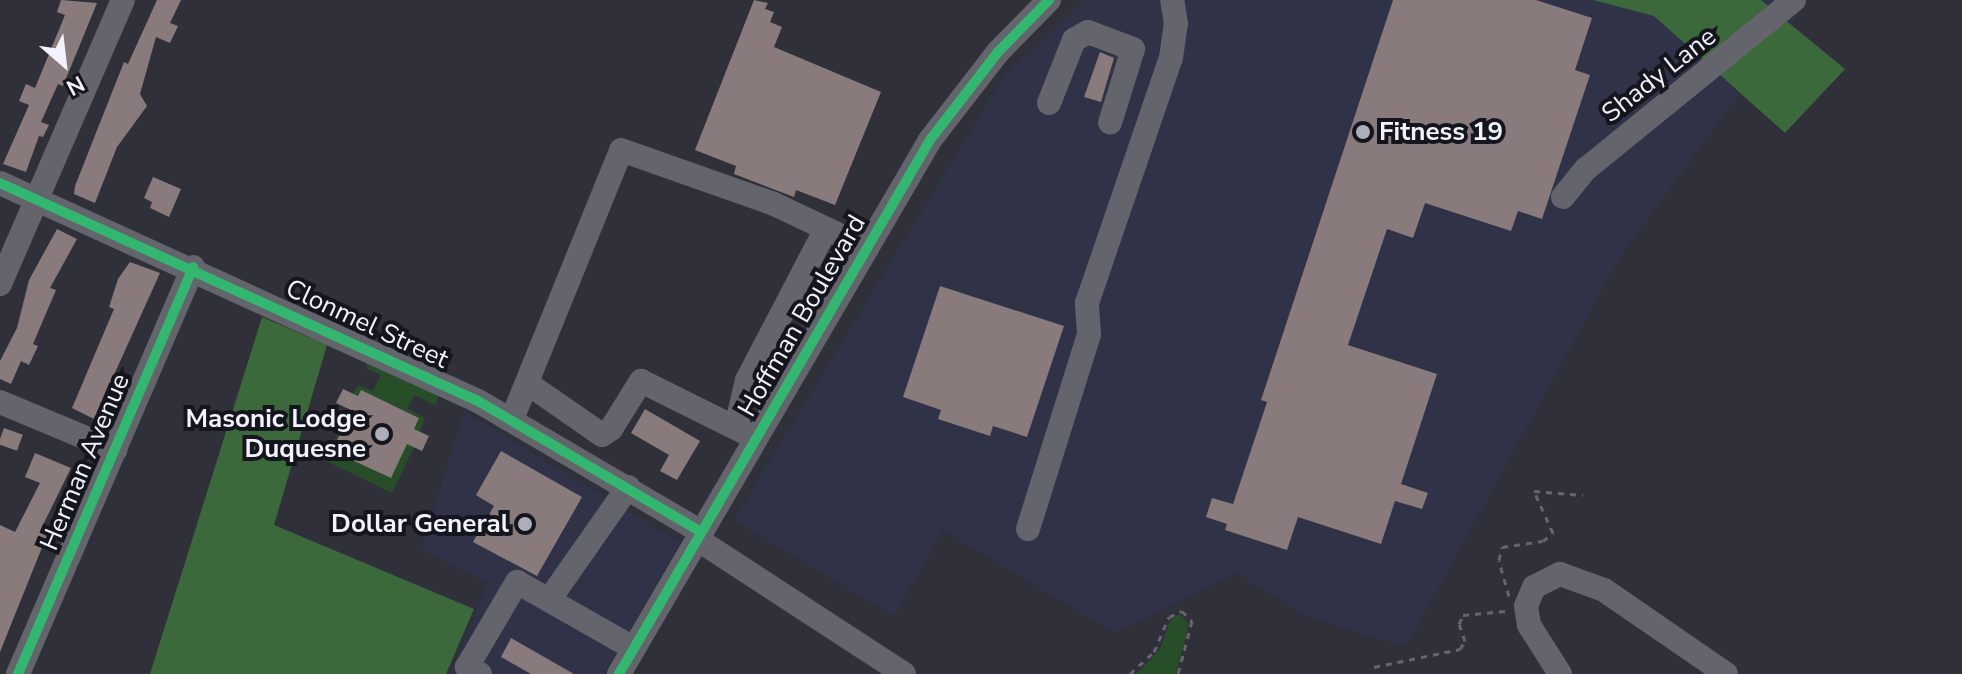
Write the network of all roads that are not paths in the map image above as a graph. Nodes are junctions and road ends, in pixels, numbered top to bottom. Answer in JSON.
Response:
{"nodes":[{"id":1,"x":123,"y":0,"type":"edge"},
{"id":2,"x":1049,"y":0,"type":"edge"},
{"id":3,"x":1172,"y":0,"type":"edge"},
{"id":4,"x":1794,"y":0,"type":"edge"},
{"id":5,"x":1049,"y":103,"type":"dead end"},
{"id":6,"x":1110,"y":123,"type":"dead end"},
{"id":7,"x":0,"y":183,"type":"edge"},
{"id":8,"x":1563,"y":197,"type":"dead end"},
{"id":9,"x":36,"y":199,"type":"junction"},
{"id":10,"x":826,"y":229,"type":"junction"},
{"id":11,"x":867,"y":248,"type":"junction"},
{"id":12,"x":193,"y":267,"type":"junction"},
{"id":13,"x":0,"y":284,"type":"edge"},
{"id":14,"x":527,"y":383,"type":"junction"},
{"id":15,"x":0,"y":402,"type":"edge"},
{"id":16,"x":512,"y":419,"type":"junction"},
{"id":17,"x":746,"y":433,"type":"junction"},
{"id":18,"x":115,"y":450,"type":"junction"},
{"id":19,"x":628,"y":487,"type":"junction"},
{"id":20,"x":1028,"y":529,"type":"dead end"},
{"id":21,"x":699,"y":535,"type":"junction"},
{"id":22,"x":549,"y":600,"type":"junction"},
{"id":23,"x":633,"y":648,"type":"junction"},
{"id":24,"x":18,"y":674,"type":"edge"},
{"id":25,"x":480,"y":674,"type":"edge"},
{"id":26,"x":619,"y":674,"type":"edge"},
{"id":27,"x":904,"y":674,"type":"edge"},
{"id":28,"x":1560,"y":674,"type":"edge"},
{"id":29,"x":1726,"y":674,"type":"edge"}],
"edges":[{"from":1,"to":9,"type":"street"},
{"from":2,"to":11,"type":"street","name":"Hoffman Boulevard"},
{"from":3,"to":20,"type":"street"},
{"from":4,"to":8,"type":"street","name":"Shady Lane"},
{"from":5,"to":6,"type":"street"},
{"from":7,"to":9,"type":"street","name":"Clonmel Street"},
{"from":9,"to":12,"type":"street","name":"Clonmel Street"},
{"from":9,"to":13,"type":"street"},
{"from":10,"to":11,"type":"street"},
{"from":10,"to":14,"type":"street"},
{"from":10,"to":17,"type":"street"},
{"from":11,"to":17,"type":"street","name":"Hoffman Boulevard"},
{"from":12,"to":16,"type":"street","name":"Clonmel Street"},
{"from":12,"to":18,"type":"street","name":"Herman Avenue"},
{"from":14,"to":16,"type":"street"},
{"from":14,"to":17,"type":"street"},
{"from":15,"to":18,"type":"street"},
{"from":16,"to":19,"type":"street","name":"Clonmel Street"},
{"from":17,"to":21,"type":"street","name":"Hoffman Boulevard"},
{"from":18,"to":24,"type":"street","name":"Herman Avenue"},
{"from":19,"to":21,"type":"street","name":"Clonmel Street"},
{"from":19,"to":22,"type":"street"},
{"from":21,"to":23,"type":"street","name":"Hoffman Boulevard"},
{"from":21,"to":27,"type":"street","name":"Clonmel Street"},
{"from":22,"to":23,"type":"street"},
{"from":22,"to":25,"type":"street"},
{"from":23,"to":26,"type":"street","name":"Hoffman Boulevard"},
{"from":28,"to":29,"type":"street"}]}
